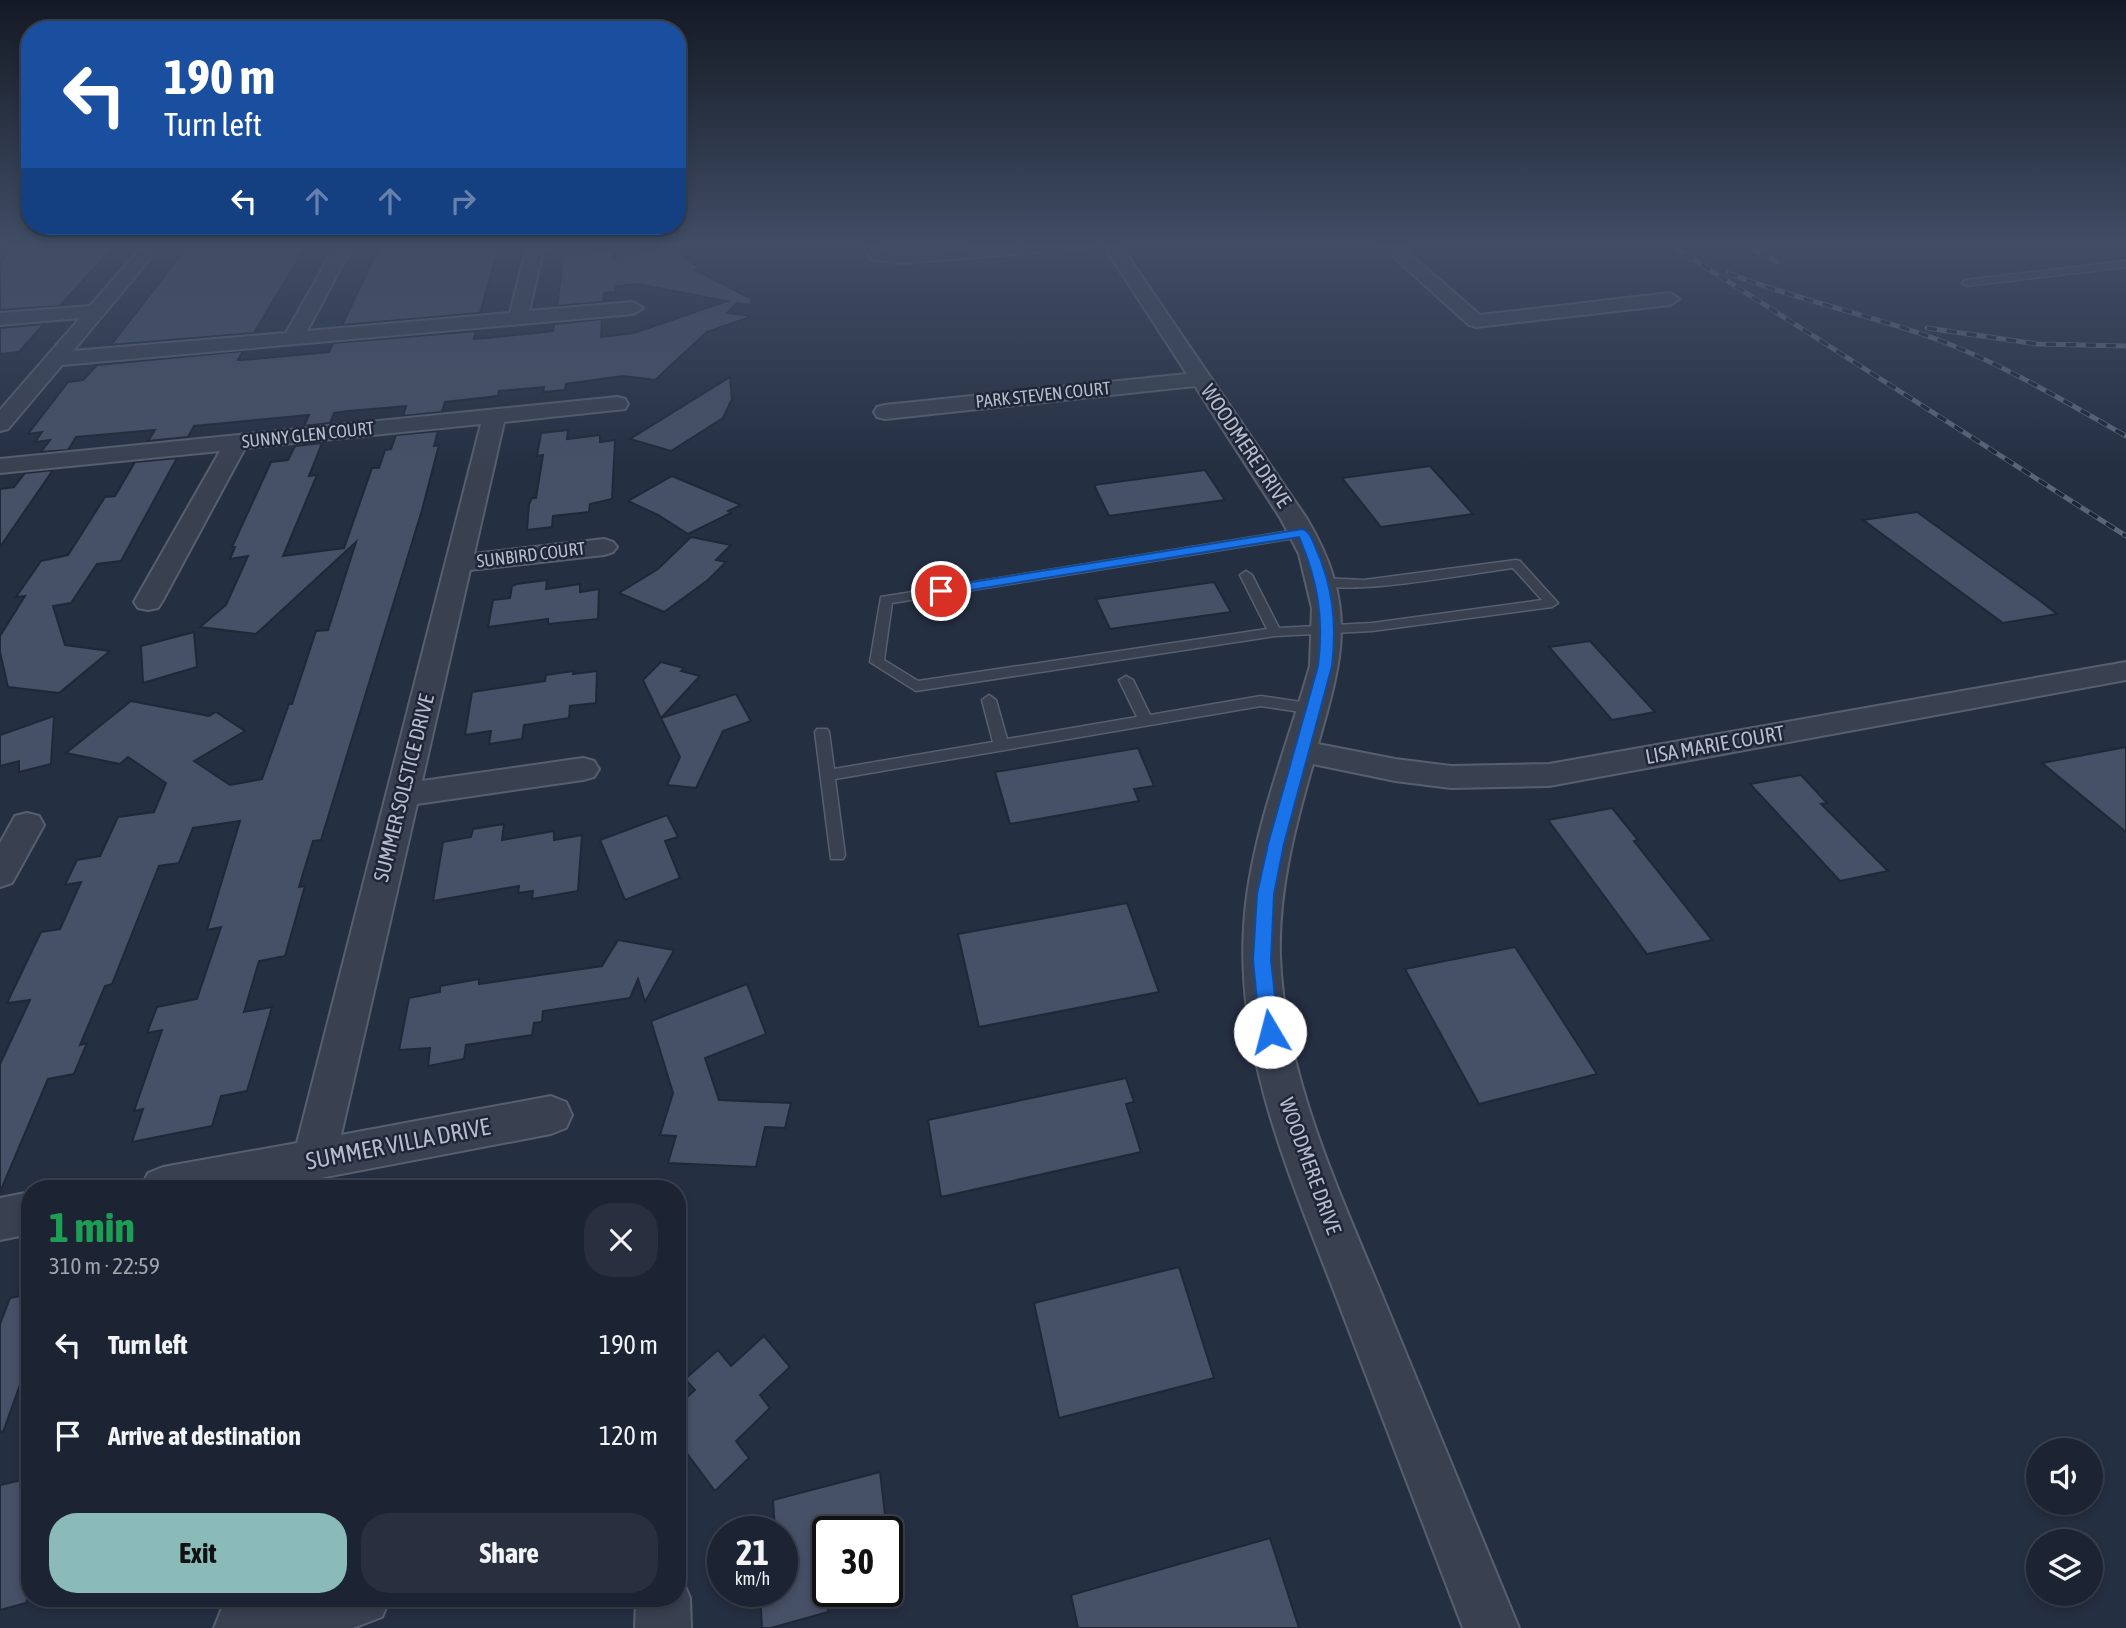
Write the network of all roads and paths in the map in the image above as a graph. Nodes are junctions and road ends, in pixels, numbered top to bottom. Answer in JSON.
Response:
{"nodes":[{"id":1,"x":89,"y":319,"type":"edge"},
{"id":2,"x":303,"y":319,"type":"edge"},
{"id":3,"x":507,"y":319,"type":"edge"},
{"id":4,"x":1161,"y":319,"type":"edge"},
{"id":5,"x":1474,"y":319,"type":"edge"},
{"id":6,"x":1494,"y":319,"type":"edge"},
{"id":7,"x":293,"y":338,"type":"junction"},
{"id":8,"x":55,"y":359,"type":"junction"},
{"id":9,"x":1201,"y":379,"type":"junction"},
{"id":10,"x":617,"y":404,"type":"dead end"},
{"id":11,"x":884,"y":412,"type":"dead end"},
{"id":12,"x":494,"y":416,"type":"junction"},
{"id":13,"x":0,"y":424,"type":"edge"},
{"id":14,"x":236,"y":443,"type":"junction"},
{"id":15,"x":0,"y":466,"type":"edge"},
{"id":16,"x":1303,"y":533,"type":"junction"},
{"id":17,"x":604,"y":547,"type":"dead end"},
{"id":18,"x":458,"y":564,"type":"junction"},
{"id":19,"x":1246,"y":575,"type":"dead end"},
{"id":20,"x":1322,"y":582,"type":"junction"},
{"id":21,"x":148,"y":602,"type":"dead end"},
{"id":22,"x":1328,"y":627,"type":"junction"},
{"id":23,"x":1275,"y":632,"type":"junction"},
{"id":24,"x":2126,"y":671,"type":"edge"},
{"id":25,"x":1126,"y":680,"type":"dead end"},
{"id":26,"x":989,"y":700,"type":"dead end"},
{"id":27,"x":1314,"y":709,"type":"junction"},
{"id":28,"x":1146,"y":721,"type":"junction"},
{"id":29,"x":822,"y":733,"type":"dead end"},
{"id":30,"x":1002,"y":746,"type":"junction"},
{"id":31,"x":1302,"y":751,"type":"junction"},
{"id":32,"x":583,"y":769,"type":"dead end"},
{"id":33,"x":828,"y":775,"type":"junction"},
{"id":34,"x":402,"y":795,"type":"junction"},
{"id":35,"x":27,"y":825,"type":"dead end"},
{"id":36,"x":837,"y":855,"type":"dead end"},
{"id":37,"x":0,"y":874,"type":"edge"},
{"id":38,"x":551,"y":1115,"type":"dead end"},
{"id":39,"x":314,"y":1160,"type":"junction"},
{"id":40,"x":206,"y":1180,"type":"edge"},
{"id":41,"x":21,"y":1215,"type":"edge"},
{"id":42,"x":0,"y":1219,"type":"edge"},
{"id":43,"x":327,"y":1607,"type":"edge"},
{"id":44,"x":663,"y":1607,"type":"edge"},
{"id":45,"x":242,"y":1628,"type":"edge"},
{"id":46,"x":663,"y":1628,"type":"edge"},
{"id":47,"x":1491,"y":1628,"type":"edge"}],
"edges":[{"from":1,"to":8,"type":"street"},
{"from":2,"to":7,"type":"street"},
{"from":3,"to":7,"type":"street"},
{"from":4,"to":9,"type":"street","name":"WOODMERE DRIVE"},
{"from":5,"to":6,"type":"street"},
{"from":7,"to":8,"type":"street"},
{"from":8,"to":13,"type":"street"},
{"from":9,"to":11,"type":"street","name":"PARK STEVEN COURT"},
{"from":9,"to":16,"type":"street","name":"WOODMERE DRIVE"},
{"from":10,"to":12,"type":"street","name":"SUNNY GLEN COURT"},
{"from":12,"to":14,"type":"street","name":"SUNNY GLEN COURT"},
{"from":12,"to":18,"type":"street","name":"SUMMER SOLSTICE DRIVE"},
{"from":14,"to":15,"type":"street","name":"SUNNY GLEN COURT"},
{"from":14,"to":21,"type":"street"},
{"from":16,"to":20,"type":"street","name":"WOODMERE DRIVE"},
{"from":16,"to":23,"type":"lane"},
{"from":17,"to":18,"type":"street","name":"SUNBIRD COURT"},
{"from":18,"to":34,"type":"street","name":"SUMMER SOLSTICE DRIVE"},
{"from":19,"to":23,"type":"lane"},
{"from":20,"to":22,"type":"street","name":"WOODMERE DRIVE"},
{"from":20,"to":22,"type":"lane"},
{"from":22,"to":23,"type":"lane"},
{"from":22,"to":27,"type":"street","name":"WOODMERE DRIVE"},
{"from":24,"to":31,"type":"street","name":"LISA MARIE COURT"},
{"from":25,"to":28,"type":"lane"},
{"from":26,"to":30,"type":"lane"},
{"from":27,"to":28,"type":"lane"},
{"from":27,"to":31,"type":"street","name":"WOODMERE DRIVE"},
{"from":28,"to":30,"type":"lane"},
{"from":29,"to":33,"type":"lane"},
{"from":30,"to":33,"type":"lane"},
{"from":31,"to":47,"type":"street","name":"WOODMERE DRIVE"},
{"from":32,"to":34,"type":"street"},
{"from":33,"to":36,"type":"lane"},
{"from":34,"to":39,"type":"street","name":"SUMMER SOLSTICE DRIVE"},
{"from":35,"to":37,"type":"street"},
{"from":38,"to":39,"type":"street","name":"SUMMER VILLA DRIVE"},
{"from":39,"to":40,"type":"street","name":"SUMMER VILLA DRIVE"},
{"from":41,"to":42,"type":"street"},
{"from":43,"to":45,"type":"street"},
{"from":44,"to":46,"type":"street"}]}
